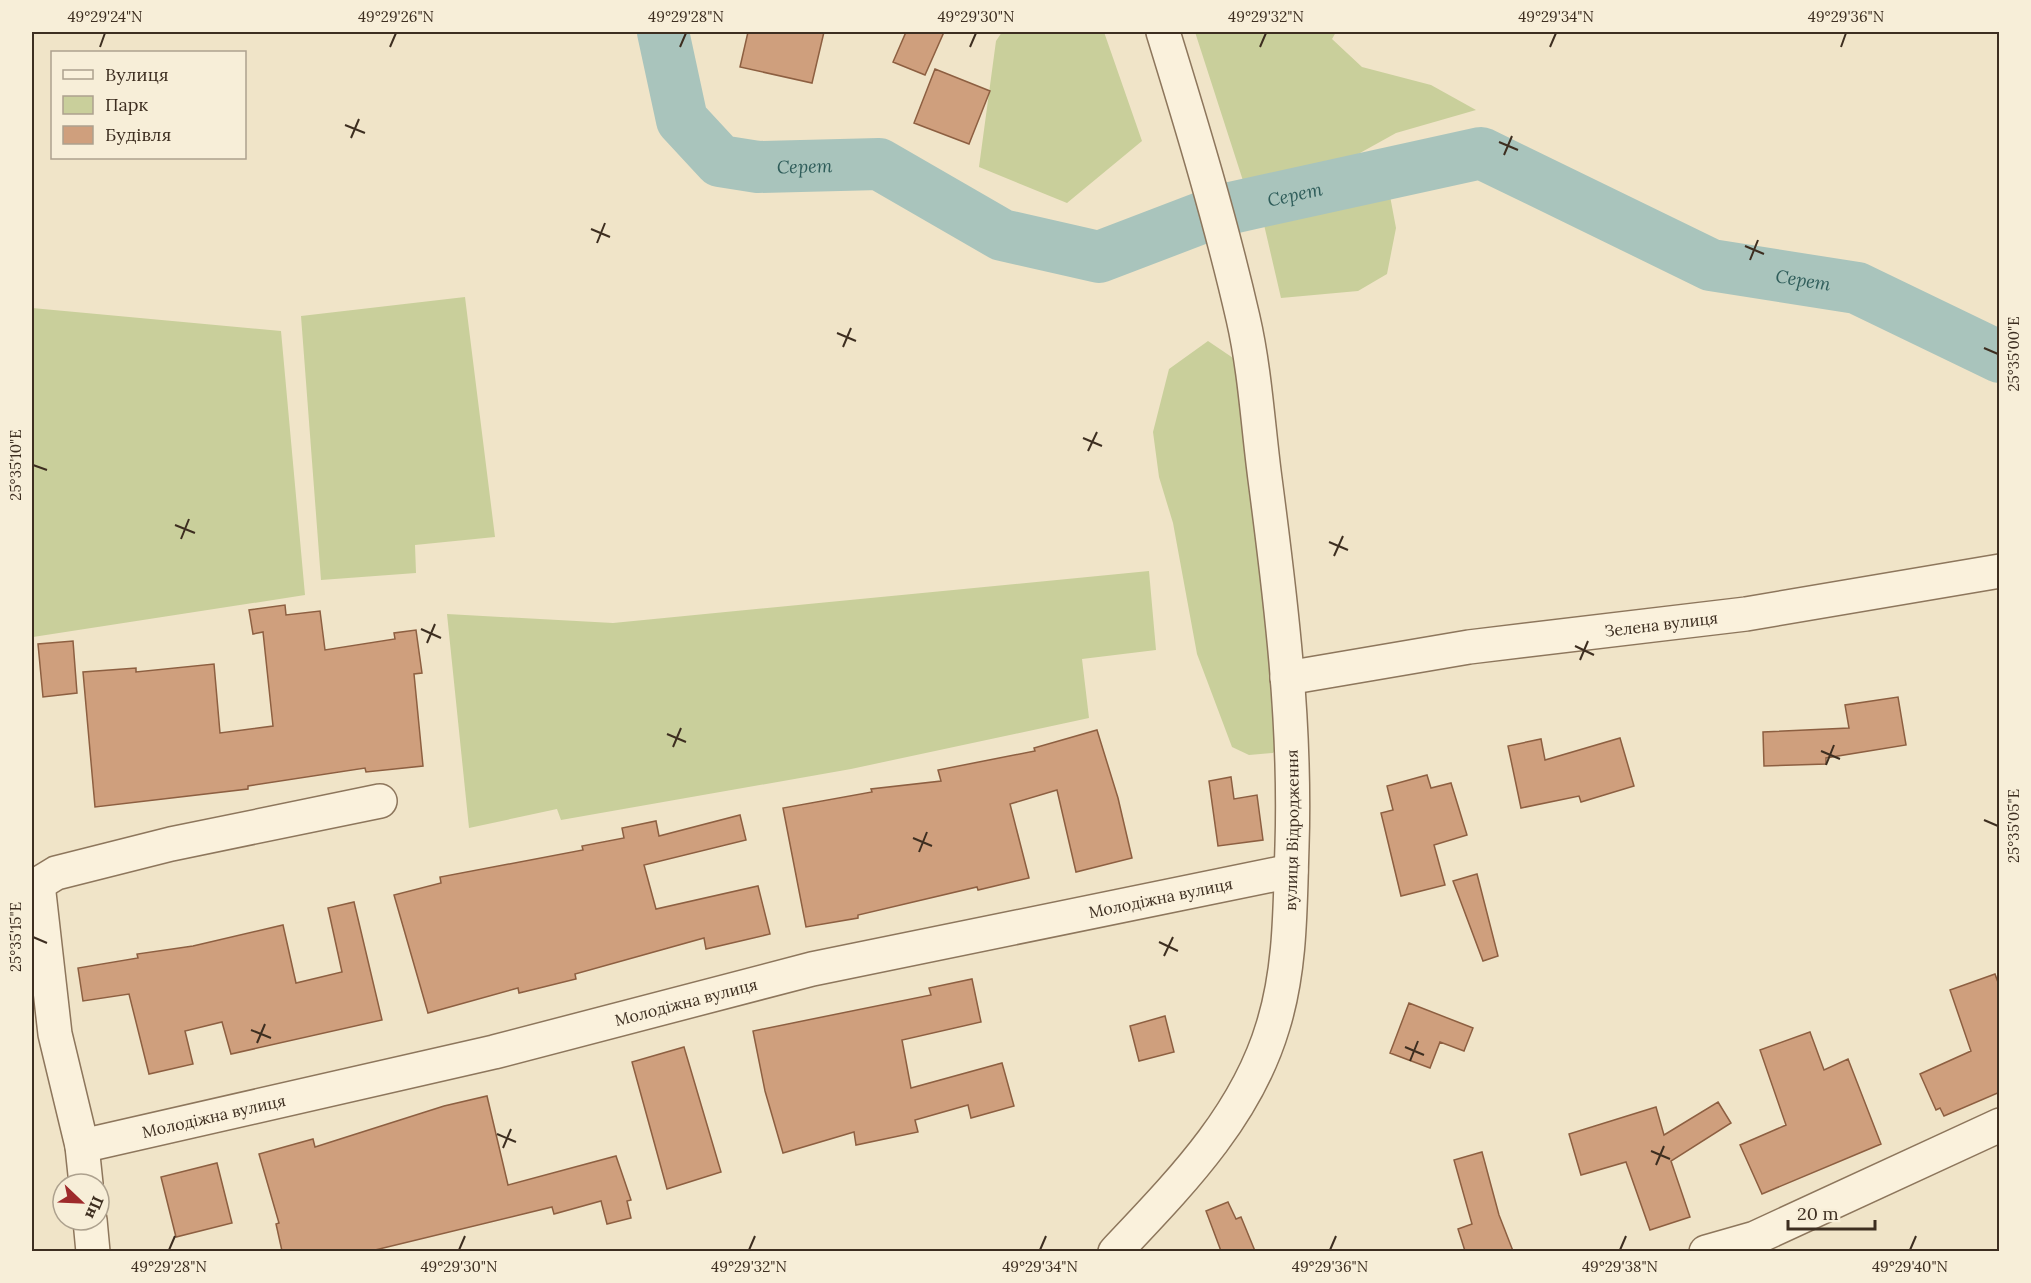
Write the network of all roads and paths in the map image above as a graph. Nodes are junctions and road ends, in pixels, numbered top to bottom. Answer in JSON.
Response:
{"nodes":[{"id":1,"x":1163,"y":32,"type":"edge"},
{"id":2,"x":2000,"y":571,"type":"edge"},
{"id":3,"x":1287,"y":678,"type":"junction"},
{"id":4,"x":380,"y":801,"type":"dead end"},
{"id":5,"x":1292,"y":871,"type":"junction"},
{"id":6,"x":35,"y":884,"type":"edge"},
{"id":7,"x":2000,"y":1125,"type":"edge"},
{"id":8,"x":82,"y":1146,"type":"junction"},
{"id":9,"x":85,"y":1172,"type":"edge"},
{"id":10,"x":91,"y":1232,"type":"edge"},
{"id":11,"x":93,"y":1251,"type":"edge"},
{"id":12,"x":1115,"y":1251,"type":"edge"},
{"id":13,"x":1706,"y":1251,"type":"edge"}],
"edges":[{"from":1,"to":3,"type":"street","name":"вулиця Відродження"},
{"from":2,"to":3,"type":"street","name":"Зелена вулиця"},
{"from":3,"to":5,"type":"street","name":"вулиця Відродження"},
{"from":4,"to":6,"type":"street"},
{"from":5,"to":8,"type":"street","name":"Молодіжна вулиця"},
{"from":5,"to":12,"type":"street","name":"вулиця Відродження"},
{"from":6,"to":8,"type":"street"},
{"from":7,"to":13,"type":"street"},
{"from":8,"to":9,"type":"street"},
{"from":10,"to":11,"type":"street"}]}
